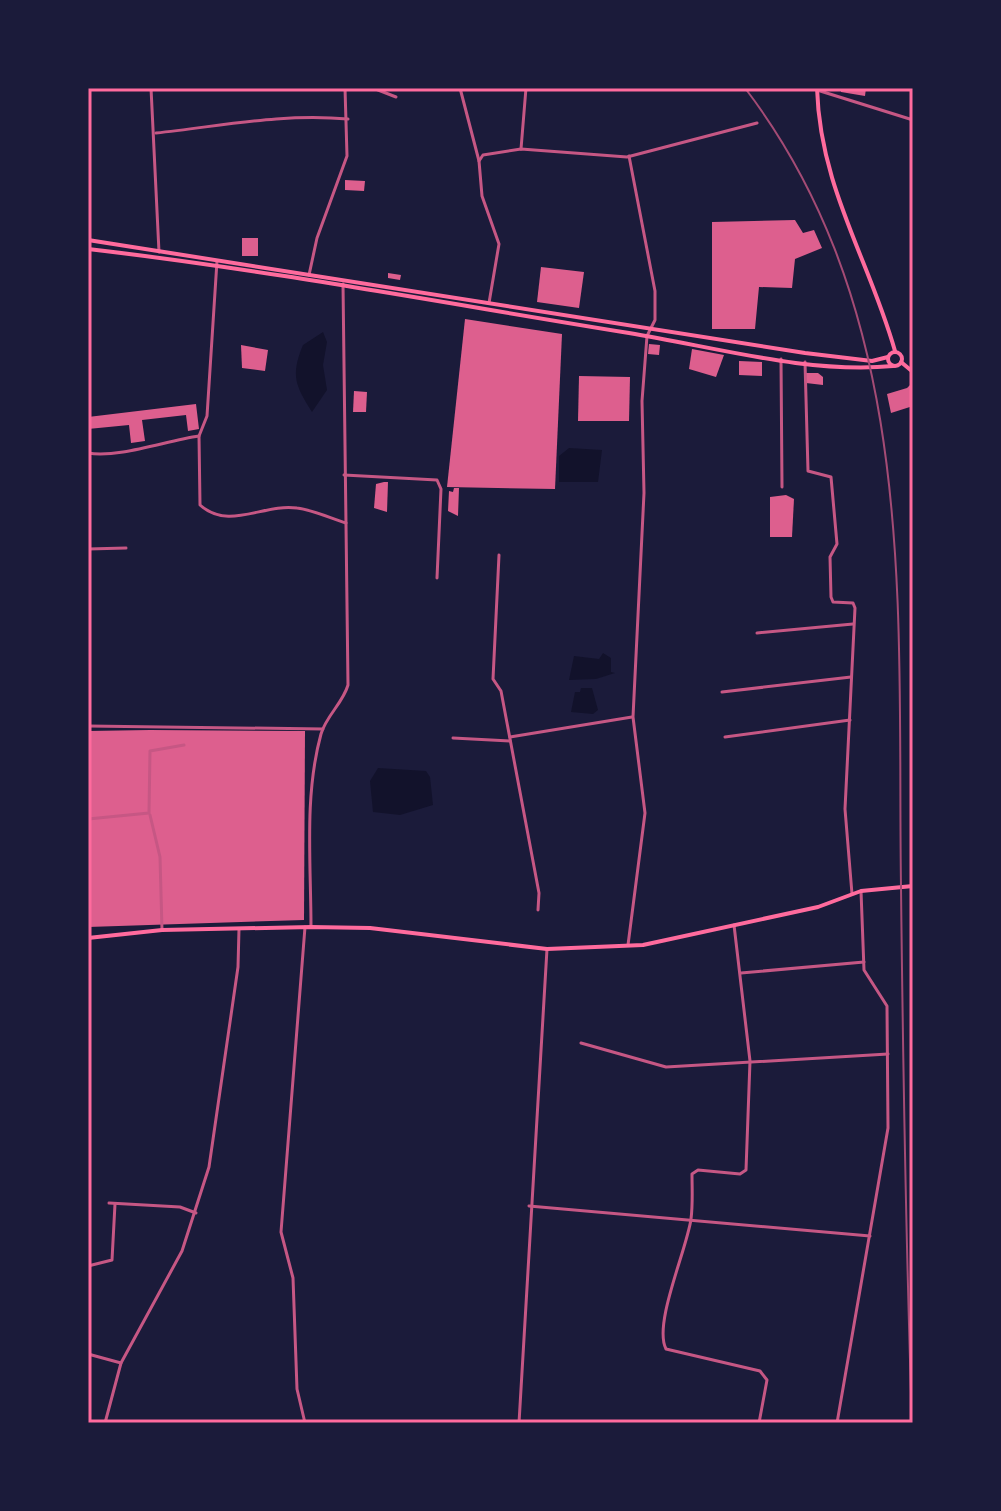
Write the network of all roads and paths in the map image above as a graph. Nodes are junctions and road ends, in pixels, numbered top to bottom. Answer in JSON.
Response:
{"nodes":[{"id":1,"x":151,"y":88,"type":"edge"},
{"id":2,"x":345,"y":88,"type":"edge"},
{"id":3,"x":373,"y":88,"type":"edge"},
{"id":4,"x":460,"y":88,"type":"edge"},
{"id":5,"x":526,"y":88,"type":"edge"},
{"id":6,"x":817,"y":89,"type":"edge"},
{"id":7,"x":396,"y":97,"type":"dead end"},
{"id":8,"x":348,"y":119,"type":"junction"},
{"id":9,"x":913,"y":120,"type":"edge"},
{"id":10,"x":757,"y":123,"type":"dead end"},
{"id":11,"x":156,"y":133,"type":"junction"},
{"id":12,"x":521,"y":149,"type":"junction"},
{"id":13,"x":629,"y":156,"type":"junction"},
{"id":14,"x":479,"y":161,"type":"junction"},
{"id":15,"x":88,"y":240,"type":"edge"},
{"id":16,"x":88,"y":249,"type":"edge"},
{"id":17,"x":159,"y":252,"type":"junction"},
{"id":18,"x":217,"y":261,"type":"junction"},
{"id":19,"x":217,"y":268,"type":"junction"},
{"id":20,"x":286,"y":274,"type":"junction"},
{"id":21,"x":309,"y":275,"type":"junction"},
{"id":22,"x":343,"y":283,"type":"junction"},
{"id":23,"x":426,"y":297,"type":"junction"},
{"id":24,"x":489,"y":303,"type":"junction"},
{"id":25,"x":652,"y":327,"type":"junction"},
{"id":26,"x":647,"y":336,"type":"junction"},
{"id":27,"x":703,"y":336,"type":"junction"},
{"id":28,"x":749,"y":344,"type":"junction"},
{"id":29,"x":701,"y":345,"type":"junction"},
{"id":30,"x":895,"y":351,"type":"junction"},
{"id":31,"x":748,"y":353,"type":"junction"},
{"id":32,"x":827,"y":356,"type":"junction"},
{"id":33,"x":888,"y":357,"type":"junction"},
{"id":34,"x":781,"y":359,"type":"junction"},
{"id":35,"x":805,"y":362,"type":"junction"},
{"id":36,"x":901,"y":362,"type":"junction"},
{"id":37,"x":827,"y":365,"type":"junction"},
{"id":38,"x":893,"y":366,"type":"junction"},
{"id":39,"x":913,"y":372,"type":"edge"},
{"id":40,"x":199,"y":436,"type":"junction"},
{"id":41,"x":88,"y":453,"type":"edge"},
{"id":42,"x":344,"y":475,"type":"junction"},
{"id":43,"x":782,"y":487,"type":"dead end"},
{"id":44,"x":346,"y":523,"type":"junction"},
{"id":45,"x":126,"y":548,"type":"dead end"},
{"id":46,"x":88,"y":549,"type":"edge"},
{"id":47,"x":499,"y":555,"type":"dead end"},
{"id":48,"x":437,"y":578,"type":"dead end"},
{"id":49,"x":854,"y":624,"type":"junction"},
{"id":50,"x":757,"y":633,"type":"dead end"},
{"id":51,"x":851,"y":677,"type":"junction"},
{"id":52,"x":722,"y":692,"type":"dead end"},
{"id":53,"x":633,"y":717,"type":"junction"},
{"id":54,"x":850,"y":720,"type":"junction"},
{"id":55,"x":88,"y":726,"type":"edge"},
{"id":56,"x":323,"y":729,"type":"junction"},
{"id":57,"x":725,"y":737,"type":"dead end"},
{"id":58,"x":453,"y":738,"type":"dead end"},
{"id":59,"x":510,"y":739,"type":"junction"},
{"id":60,"x":184,"y":745,"type":"dead end"},
{"id":61,"x":149,"y":813,"type":"junction"},
{"id":62,"x":88,"y":819,"type":"edge"},
{"id":63,"x":913,"y":886,"type":"edge"},
{"id":64,"x":861,"y":891,"type":"junction"},
{"id":65,"x":852,"y":894,"type":"junction"},
{"id":66,"x":538,"y":910,"type":"dead end"},
{"id":67,"x":734,"y":925,"type":"junction"},
{"id":68,"x":308,"y":927,"type":"junction"},
{"id":69,"x":239,"y":929,"type":"junction"},
{"id":70,"x":162,"y":930,"type":"junction"},
{"id":71,"x":88,"y":938,"type":"edge"},
{"id":72,"x":628,"y":945,"type":"junction"},
{"id":73,"x":547,"y":949,"type":"junction"},
{"id":74,"x":864,"y":962,"type":"junction"},
{"id":75,"x":741,"y":973,"type":"junction"},
{"id":76,"x":581,"y":1043,"type":"dead end"},
{"id":77,"x":888,"y":1054,"type":"junction"},
{"id":78,"x":750,"y":1061,"type":"junction"},
{"id":79,"x":109,"y":1203,"type":"dead end"},
{"id":80,"x":115,"y":1204,"type":"junction"},
{"id":81,"x":529,"y":1206,"type":"junction"},
{"id":82,"x":196,"y":1213,"type":"junction"},
{"id":83,"x":691,"y":1219,"type":"junction"},
{"id":84,"x":870,"y":1236,"type":"junction"},
{"id":85,"x":88,"y":1266,"type":"edge"},
{"id":86,"x":88,"y":1354,"type":"edge"},
{"id":87,"x":121,"y":1363,"type":"junction"},
{"id":88,"x":105,"y":1423,"type":"edge"},
{"id":89,"x":305,"y":1423,"type":"edge"},
{"id":90,"x":519,"y":1423,"type":"edge"},
{"id":91,"x":759,"y":1423,"type":"edge"},
{"id":92,"x":837,"y":1423,"type":"edge"}],
"edges":[{"from":1,"to":11,"type":"street"},
{"from":2,"to":8,"type":"street"},
{"from":3,"to":7,"type":"street"},
{"from":4,"to":14,"type":"street"},
{"from":5,"to":12,"type":"street"},
{"from":6,"to":9,"type":"street"},
{"from":6,"to":30,"type":"main road"},
{"from":8,"to":11,"type":"street"},
{"from":8,"to":21,"type":"street"},
{"from":10,"to":13,"type":"street"},
{"from":11,"to":17,"type":"street"},
{"from":12,"to":13,"type":"street"},
{"from":12,"to":14,"type":"street"},
{"from":13,"to":25,"type":"street"},
{"from":14,"to":24,"type":"street"},
{"from":15,"to":17,"type":"main road"},
{"from":16,"to":19,"type":"main road"},
{"from":17,"to":18,"type":"main road"},
{"from":18,"to":19,"type":"street"},
{"from":18,"to":20,"type":"main road"},
{"from":19,"to":20,"type":"main road"},
{"from":19,"to":40,"type":"street"},
{"from":20,"to":21,"type":"main road"},
{"from":20,"to":22,"type":"main road"},
{"from":21,"to":22,"type":"main road"},
{"from":22,"to":23,"type":"main road"},
{"from":22,"to":42,"type":"street"},
{"from":23,"to":24,"type":"main road"},
{"from":23,"to":26,"type":"main road"},
{"from":24,"to":25,"type":"main road"},
{"from":25,"to":26,"type":"street"},
{"from":25,"to":27,"type":"main road"},
{"from":26,"to":29,"type":"main road"},
{"from":26,"to":53,"type":"street"},
{"from":27,"to":28,"type":"main road"},
{"from":27,"to":29,"type":"main road"},
{"from":28,"to":31,"type":"main road"},
{"from":28,"to":32,"type":"main road"},
{"from":29,"to":31,"type":"main road"},
{"from":30,"to":33,"type":"main road"},
{"from":30,"to":36,"type":"main road"},
{"from":31,"to":34,"type":"main road"},
{"from":32,"to":33,"type":"main road"},
{"from":32,"to":37,"type":"main road"},
{"from":33,"to":38,"type":"main road"},
{"from":34,"to":35,"type":"main road"},
{"from":34,"to":43,"type":"street"},
{"from":35,"to":37,"type":"main road"},
{"from":35,"to":49,"type":"street"},
{"from":36,"to":38,"type":"main road"},
{"from":36,"to":39,"type":"main road"},
{"from":37,"to":38,"type":"main road"},
{"from":40,"to":41,"type":"street"},
{"from":40,"to":44,"type":"street"},
{"from":42,"to":44,"type":"street"},
{"from":42,"to":48,"type":"street"},
{"from":44,"to":56,"type":"street"},
{"from":45,"to":46,"type":"street"},
{"from":47,"to":59,"type":"street"},
{"from":49,"to":50,"type":"street"},
{"from":49,"to":51,"type":"street"},
{"from":51,"to":52,"type":"street"},
{"from":51,"to":54,"type":"street"},
{"from":53,"to":59,"type":"street"},
{"from":53,"to":72,"type":"street"},
{"from":54,"to":57,"type":"street"},
{"from":54,"to":65,"type":"street"},
{"from":55,"to":56,"type":"street"},
{"from":56,"to":68,"type":"street"},
{"from":58,"to":59,"type":"street"},
{"from":59,"to":66,"type":"street"},
{"from":60,"to":61,"type":"street"},
{"from":61,"to":62,"type":"street"},
{"from":61,"to":70,"type":"street"},
{"from":63,"to":64,"type":"main road"},
{"from":64,"to":65,"type":"main road"},
{"from":64,"to":74,"type":"street"},
{"from":65,"to":67,"type":"main road"},
{"from":67,"to":72,"type":"main road"},
{"from":67,"to":75,"type":"street"},
{"from":68,"to":69,"type":"main road"},
{"from":68,"to":73,"type":"main road"},
{"from":68,"to":89,"type":"street"},
{"from":69,"to":70,"type":"main road"},
{"from":69,"to":82,"type":"street"},
{"from":70,"to":71,"type":"main road"},
{"from":72,"to":73,"type":"main road"},
{"from":73,"to":81,"type":"street"},
{"from":74,"to":75,"type":"street"},
{"from":74,"to":77,"type":"street"},
{"from":75,"to":78,"type":"street"},
{"from":76,"to":78,"type":"street"},
{"from":77,"to":78,"type":"street"},
{"from":77,"to":84,"type":"street"},
{"from":78,"to":83,"type":"street"},
{"from":79,"to":80,"type":"street"},
{"from":80,"to":82,"type":"street"},
{"from":80,"to":85,"type":"street"},
{"from":81,"to":83,"type":"street"},
{"from":81,"to":90,"type":"street"},
{"from":82,"to":87,"type":"street"},
{"from":83,"to":84,"type":"street"},
{"from":83,"to":91,"type":"street"},
{"from":84,"to":92,"type":"street"},
{"from":86,"to":87,"type":"street"},
{"from":87,"to":88,"type":"street"}]}
